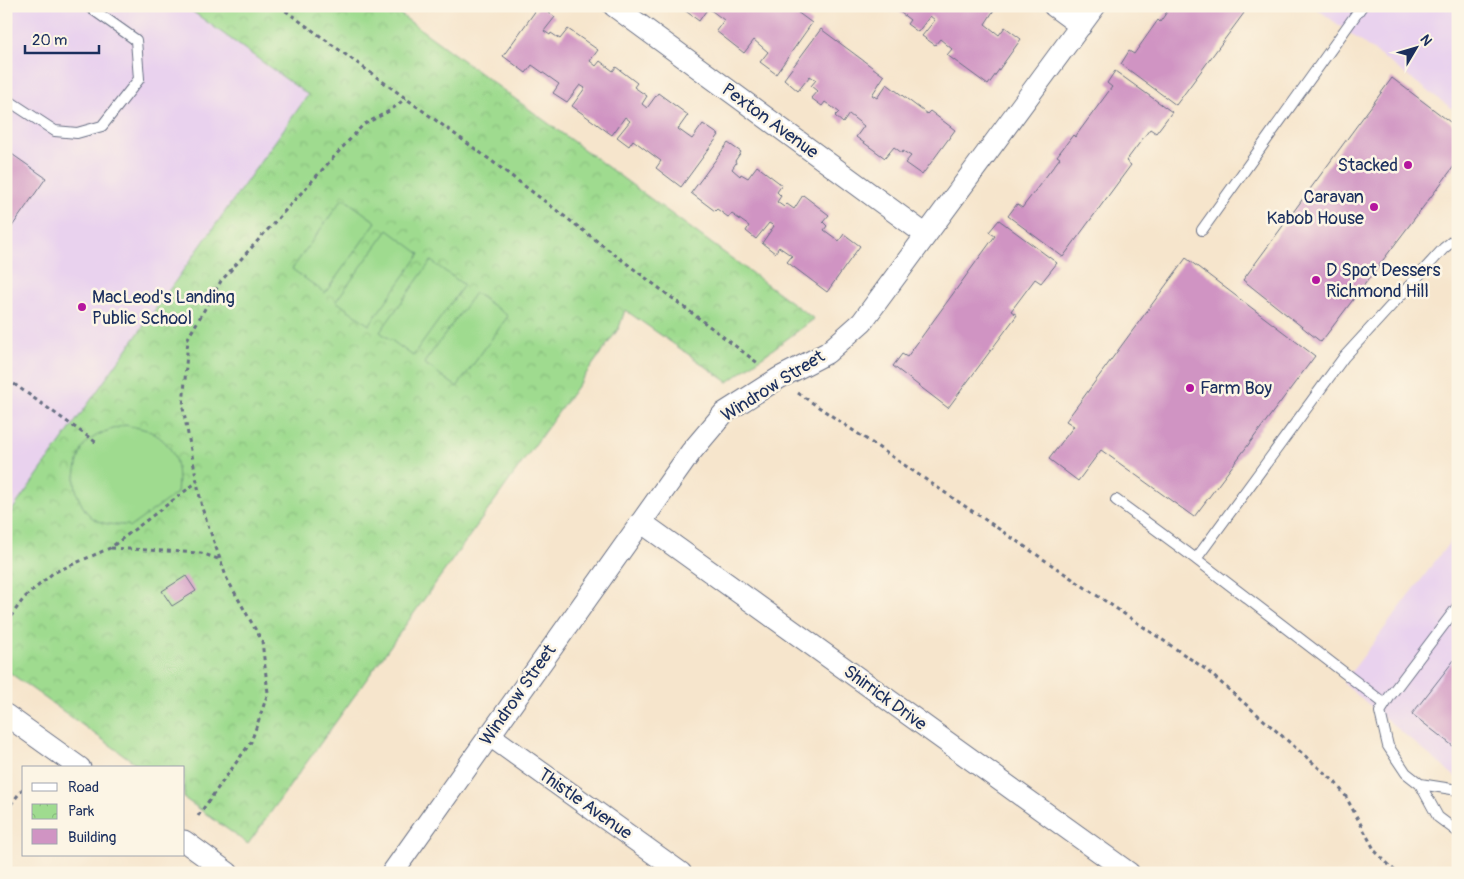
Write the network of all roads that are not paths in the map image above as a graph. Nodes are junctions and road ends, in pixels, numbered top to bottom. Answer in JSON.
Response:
{"nodes":[{"id":1,"x":88,"y":6,"type":"edge"},
{"id":2,"x":614,"y":6,"type":"edge"},
{"id":3,"x":1054,"y":6,"type":"edge"},
{"id":4,"x":1095,"y":6,"type":"edge"},
{"id":5,"x":1362,"y":6,"type":"edge"},
{"id":6,"x":1081,"y":26,"type":"junction"},
{"id":7,"x":6,"y":98,"type":"edge"},
{"id":8,"x":1202,"y":230,"type":"dead end"},
{"id":9,"x":926,"y":235,"type":"junction"},
{"id":10,"x":1458,"y":237,"type":"edge"},
{"id":11,"x":1116,"y":500,"type":"dead end"},
{"id":12,"x":641,"y":522,"type":"junction"},
{"id":13,"x":1196,"y":559,"type":"junction"},
{"id":14,"x":1458,"y":606,"type":"edge"},
{"id":15,"x":1385,"y":704,"type":"junction"},
{"id":16,"x":6,"y":715,"type":"edge"},
{"id":17,"x":489,"y":735,"type":"junction"},
{"id":18,"x":77,"y":766,"type":"edge"},
{"id":19,"x":1420,"y":784,"type":"junction"},
{"id":20,"x":1458,"y":790,"type":"edge"},
{"id":21,"x":1458,"y":832,"type":"edge"},
{"id":22,"x":185,"y":843,"type":"edge"},
{"id":23,"x":228,"y":873,"type":"edge"},
{"id":24,"x":392,"y":873,"type":"edge"},
{"id":25,"x":681,"y":873,"type":"edge"},
{"id":26,"x":1129,"y":873,"type":"edge"}],
"edges":[{"from":1,"to":7,"type":"lane"},
{"from":2,"to":9,"type":"street","name":"Pexton Avenue"},
{"from":3,"to":6,"type":"street"},
{"from":4,"to":6,"type":"street","name":"Windrow Street"},
{"from":5,"to":8,"type":"lane"},
{"from":6,"to":9,"type":"street","name":"Windrow Street"},
{"from":9,"to":12,"type":"street","name":"Windrow Street"},
{"from":10,"to":13,"type":"lane"},
{"from":11,"to":13,"type":"lane"},
{"from":12,"to":17,"type":"street","name":"Windrow Street"},
{"from":12,"to":26,"type":"street","name":"Shirrick Drive"},
{"from":13,"to":15,"type":"lane"},
{"from":14,"to":15,"type":"lane"},
{"from":15,"to":19,"type":"lane"},
{"from":16,"to":18,"type":"street"},
{"from":17,"to":24,"type":"street","name":"Windrow Street"},
{"from":17,"to":25,"type":"street","name":"Thistle Avenue"},
{"from":19,"to":20,"type":"lane"},
{"from":19,"to":21,"type":"lane"},
{"from":22,"to":23,"type":"street"}]}
